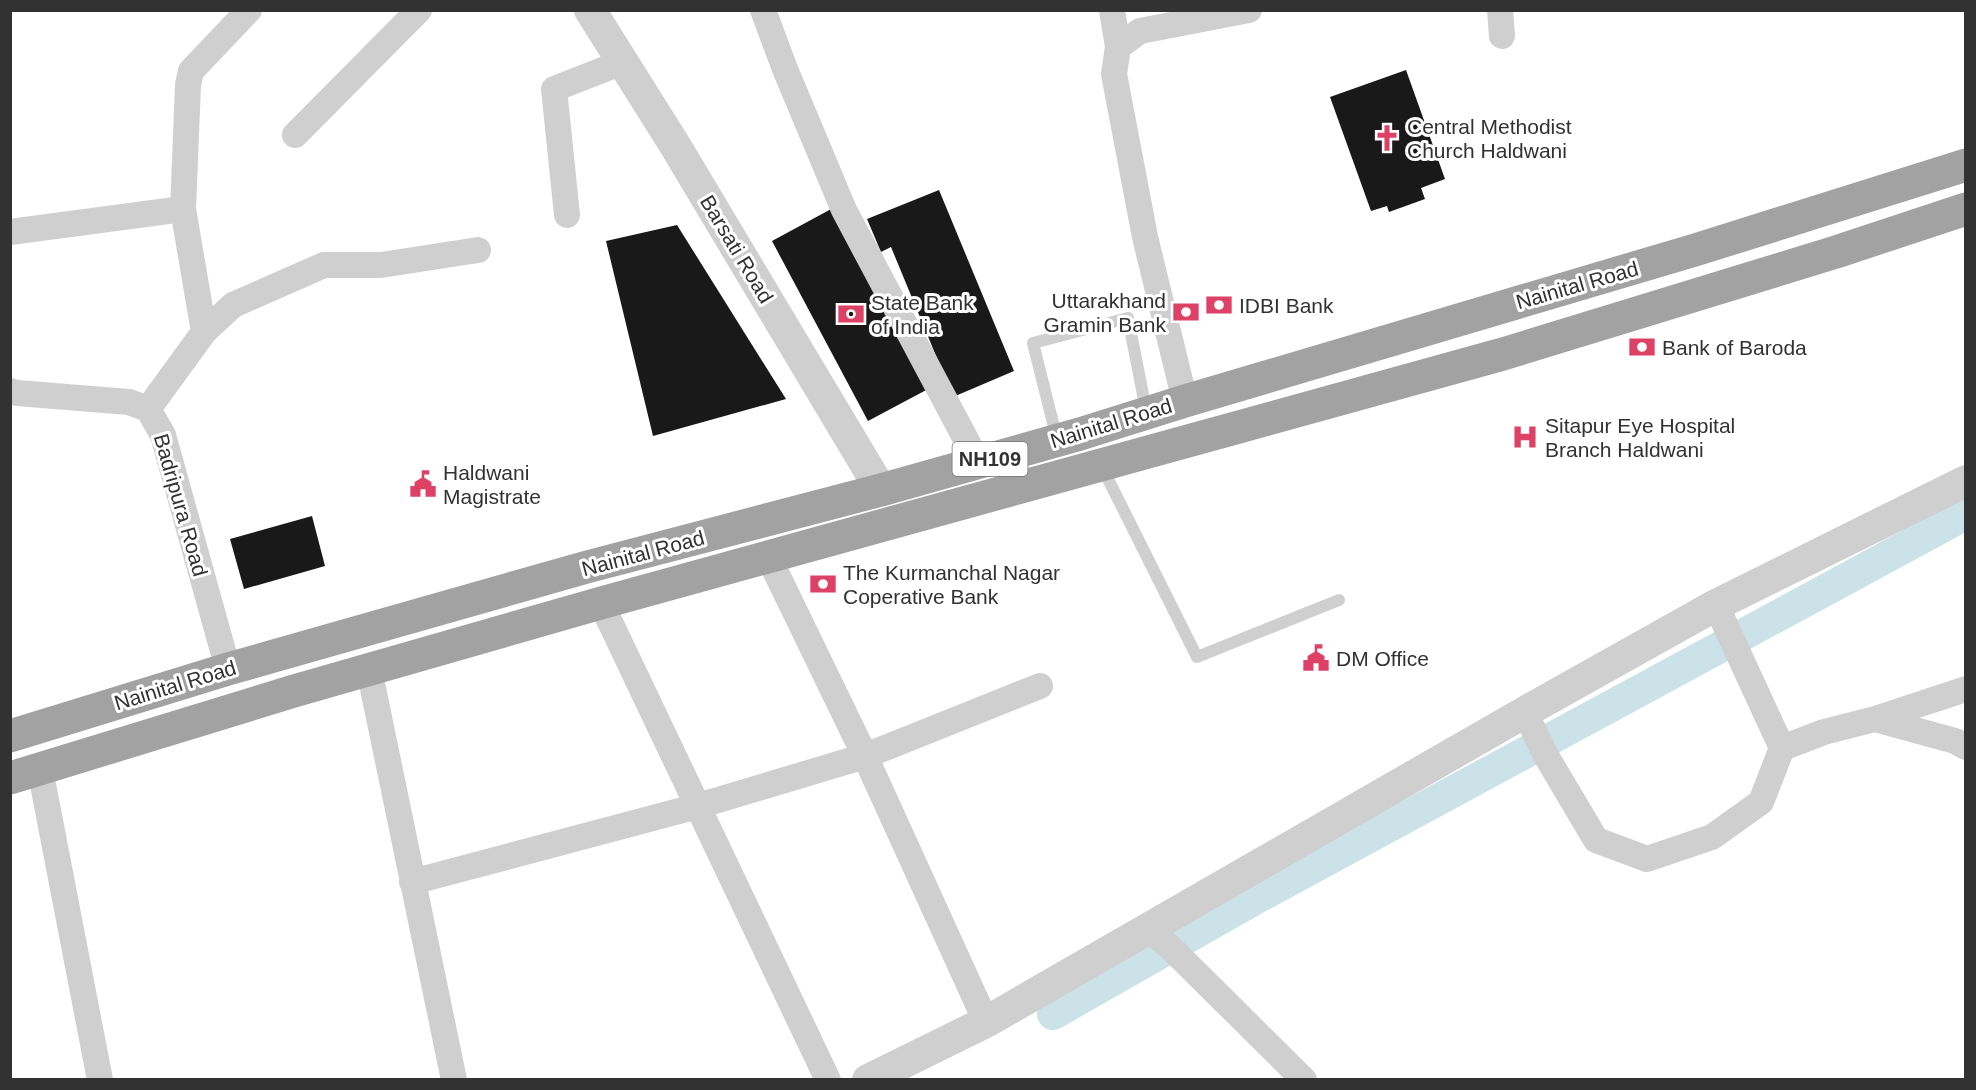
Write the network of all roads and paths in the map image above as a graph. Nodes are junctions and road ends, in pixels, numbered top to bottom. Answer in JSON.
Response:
{"nodes":[{"id":1,"x":249,"y":10,"type":"edge"},
{"id":2,"x":419,"y":10,"type":"edge"},
{"id":3,"x":590,"y":10,"type":"edge"},
{"id":4,"x":763,"y":10,"type":"edge"},
{"id":5,"x":1112,"y":10,"type":"edge"},
{"id":6,"x":1249,"y":10,"type":"edge"},
{"id":7,"x":1500,"y":10,"type":"edge"},
{"id":8,"x":1502,"y":36,"type":"dead end"},
{"id":9,"x":1118,"y":47,"type":"junction"},
{"id":10,"x":623,"y":62,"type":"junction"},
{"id":11,"x":295,"y":135,"type":"dead end"},
{"id":12,"x":1954,"y":168,"type":"edge"},
{"id":13,"x":183,"y":209,"type":"junction"},
{"id":14,"x":1960,"y":211,"type":"edge"},
{"id":15,"x":567,"y":214,"type":"dead end"},
{"id":16,"x":10,"y":232,"type":"edge"},
{"id":17,"x":478,"y":250,"type":"dead end"},
{"id":18,"x":204,"y":332,"type":"junction"},
{"id":19,"x":10,"y":391,"type":"edge"},
{"id":20,"x":1185,"y":400,"type":"junction"},
{"id":21,"x":147,"y":409,"type":"junction"},
{"id":22,"x":1147,"y":413,"type":"junction"},
{"id":23,"x":1057,"y":440,"type":"junction"},
{"id":24,"x":978,"y":462,"type":"junction"},
{"id":25,"x":1101,"y":464,"type":"junction"},
{"id":26,"x":1965,"y":481,"type":"edge"},
{"id":27,"x":881,"y":490,"type":"junction"},
{"id":28,"x":768,"y":556,"type":"junction"},
{"id":29,"x":587,"y":567,"type":"junction"},
{"id":30,"x":1339,"y":600,"type":"dead end"},
{"id":31,"x":601,"y":603,"type":"junction"},
{"id":32,"x":1720,"y":614,"type":"junction"},
{"id":33,"x":228,"y":669,"type":"junction"},
{"id":34,"x":369,"y":669,"type":"junction"},
{"id":35,"x":1040,"y":686,"type":"dead end"},
{"id":36,"x":1965,"y":689,"type":"edge"},
{"id":37,"x":237,"y":709,"type":"junction"},
{"id":38,"x":1875,"y":719,"type":"junction"},
{"id":39,"x":1536,"y":734,"type":"junction"},
{"id":40,"x":10,"y":736,"type":"edge"},
{"id":41,"x":1965,"y":747,"type":"edge"},
{"id":42,"x":1782,"y":748,"type":"junction"},
{"id":43,"x":865,"y":756,"type":"junction"},
{"id":44,"x":25,"y":774,"type":"edge"},
{"id":45,"x":698,"y":807,"type":"junction"},
{"id":46,"x":412,"y":882,"type":"junction"},
{"id":47,"x":1149,"y":929,"type":"junction"},
{"id":48,"x":986,"y":1022,"type":"junction"},
{"id":49,"x":100,"y":1080,"type":"edge"},
{"id":50,"x":454,"y":1080,"type":"edge"},
{"id":51,"x":828,"y":1080,"type":"edge"},
{"id":52,"x":868,"y":1080,"type":"edge"},
{"id":53,"x":1304,"y":1080,"type":"edge"}],
"edges":[{"from":1,"to":13,"type":"street"},
{"from":2,"to":11,"type":"street"},
{"from":3,"to":10,"type":"street","name":"Barsati Road"},
{"from":4,"to":24,"type":"street"},
{"from":5,"to":9,"type":"street"},
{"from":6,"to":9,"type":"street"},
{"from":7,"to":8,"type":"street"},
{"from":9,"to":20,"type":"street"},
{"from":10,"to":15,"type":"street"},
{"from":10,"to":27,"type":"street","name":"Barsati Road"},
{"from":12,"to":14,"type":"highway"},
{"from":12,"to":20,"type":"highway","name":"Nainital Road","number":"NH109"},
{"from":13,"to":16,"type":"street"},
{"from":13,"to":18,"type":"street"},
{"from":14,"to":25,"type":"highway","name":"Nainital Road","number":"NH109"},
{"from":17,"to":18,"type":"street"},
{"from":18,"to":21,"type":"street"},
{"from":19,"to":21,"type":"street","name":"Badripura Road"},
{"from":20,"to":22,"type":"highway","name":"Nainital Road","number":"NH109"},
{"from":21,"to":33,"type":"street","name":"Badripura Road"},
{"from":22,"to":23,"type":"highway","name":"Nainital Road","number":"NH109"},
{"from":22,"to":23,"type":"lane"},
{"from":23,"to":24,"type":"highway","name":"Nainital Road","number":"NH109"},
{"from":24,"to":27,"type":"highway","name":"Nainital Road","number":"NH109"},
{"from":25,"to":28,"type":"highway","name":"Nainital Road","number":"NH109"},
{"from":25,"to":30,"type":"lane"},
{"from":26,"to":32,"type":"street"},
{"from":27,"to":29,"type":"highway","name":"Nainital Road","number":"NH109"},
{"from":28,"to":31,"type":"highway","name":"Nainital Road","number":"NH109"},
{"from":28,"to":43,"type":"street"},
{"from":29,"to":31,"type":"highway"},
{"from":29,"to":33,"type":"highway","name":"Nainital Road","number":"NH109"},
{"from":31,"to":34,"type":"highway","name":"Nainital Road","number":"NH109"},
{"from":31,"to":45,"type":"street"},
{"from":32,"to":39,"type":"street"},
{"from":32,"to":42,"type":"street"},
{"from":33,"to":37,"type":"highway"},
{"from":33,"to":40,"type":"highway","name":"Nainital Road","number":"NH109"},
{"from":34,"to":37,"type":"highway","name":"Nainital Road","number":"NH109"},
{"from":34,"to":46,"type":"street"},
{"from":35,"to":43,"type":"street"},
{"from":36,"to":38,"type":"street"},
{"from":37,"to":44,"type":"highway","name":"Nainital Road","number":"NH109"},
{"from":38,"to":41,"type":"street"},
{"from":38,"to":42,"type":"street"},
{"from":39,"to":42,"type":"street"},
{"from":39,"to":47,"type":"street"},
{"from":43,"to":45,"type":"street"},
{"from":43,"to":48,"type":"street"},
{"from":44,"to":49,"type":"street"},
{"from":45,"to":46,"type":"street"},
{"from":45,"to":51,"type":"street"},
{"from":46,"to":50,"type":"street"},
{"from":47,"to":48,"type":"street"},
{"from":47,"to":53,"type":"street"},
{"from":48,"to":52,"type":"street"}]}
